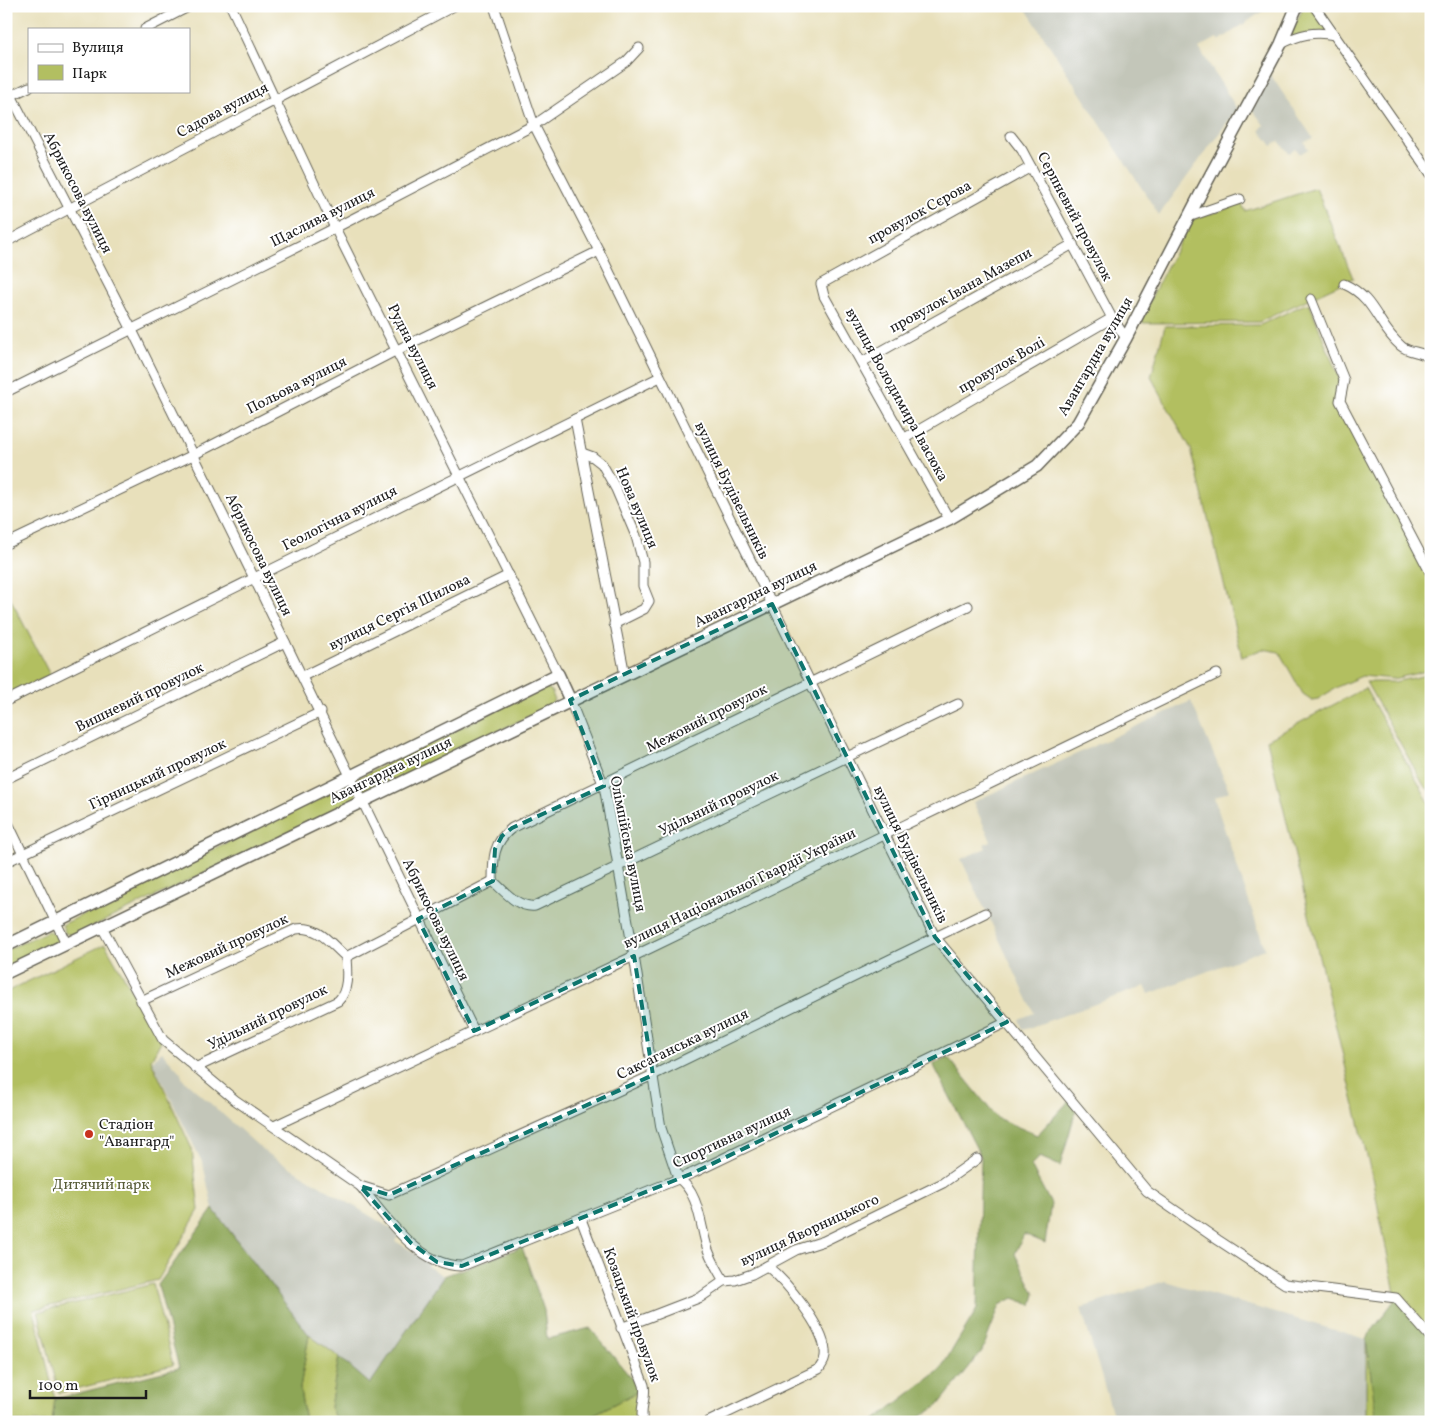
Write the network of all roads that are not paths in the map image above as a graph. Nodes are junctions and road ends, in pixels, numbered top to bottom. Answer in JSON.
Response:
{"nodes":[{"id":1,"x":190,"y":6,"type":"edge"},
{"id":2,"x":231,"y":6,"type":"edge"},
{"id":3,"x":454,"y":6,"type":"edge"},
{"id":4,"x":494,"y":6,"type":"edge"},
{"id":5,"x":1297,"y":6,"type":"edge"},
{"id":6,"x":1314,"y":6,"type":"edge"},
{"id":7,"x":147,"y":28,"type":"edge"},
{"id":8,"x":1335,"y":35,"type":"junction"},
{"id":9,"x":1281,"y":44,"type":"junction"},
{"id":10,"x":639,"y":48,"type":"dead end"},
{"id":11,"x":28,"y":88,"type":"edge"},
{"id":12,"x":9,"y":97,"type":"edge"},
{"id":13,"x":273,"y":99,"type":"junction"},
{"id":14,"x":534,"y":125,"type":"junction"},
{"id":15,"x":1011,"y":136,"type":"dead end"},
{"id":16,"x":1031,"y":167,"type":"junction"},
{"id":17,"x":1431,"y":174,"type":"edge"},
{"id":18,"x":1240,"y":199,"type":"dead end"},
{"id":19,"x":69,"y":210,"type":"junction"},
{"id":20,"x":1188,"y":217,"type":"junction"},
{"id":21,"x":335,"y":228,"type":"junction"},
{"id":22,"x":6,"y":242,"type":"edge"},
{"id":23,"x":1073,"y":244,"type":"junction"},
{"id":24,"x":599,"y":251,"type":"junction"},
{"id":25,"x":821,"y":284,"type":"joint"},
{"id":26,"x":1344,"y":284,"type":"dead end"},
{"id":27,"x":1311,"y":299,"type":"dead end"},
{"id":28,"x":1112,"y":318,"type":"junction"},
{"id":29,"x":132,"y":330,"type":"junction"},
{"id":30,"x":1126,"y":338,"type":"junction"},
{"id":31,"x":397,"y":350,"type":"junction"},
{"id":32,"x":1431,"y":360,"type":"edge"},
{"id":33,"x":862,"y":362,"type":"junction"},
{"id":34,"x":660,"y":377,"type":"junction"},
{"id":35,"x":6,"y":392,"type":"edge"},
{"id":36,"x":575,"y":420,"type":"junction"},
{"id":37,"x":905,"y":438,"type":"junction"},
{"id":38,"x":582,"y":453,"type":"junction"},
{"id":39,"x":193,"y":455,"type":"junction"},
{"id":40,"x":460,"y":475,"type":"junction"},
{"id":41,"x":949,"y":519,"type":"junction"},
{"id":42,"x":6,"y":544,"type":"edge"},
{"id":43,"x":1431,"y":574,"type":"edge"},
{"id":44,"x":509,"y":575,"type":"junction"},
{"id":45,"x":254,"y":578,"type":"junction"},
{"id":46,"x":772,"y":604,"type":"junction"},
{"id":47,"x":968,"y":606,"type":"dead end"},
{"id":48,"x":614,"y":624,"type":"junction"},
{"id":49,"x":285,"y":642,"type":"junction"},
{"id":50,"x":558,"y":674,"type":"junction"},
{"id":51,"x":625,"y":674,"type":"junction"},
{"id":52,"x":1217,"y":674,"type":"dead end"},
{"id":53,"x":303,"y":676,"type":"junction"},
{"id":54,"x":810,"y":682,"type":"junction"},
{"id":55,"x":570,"y":700,"type":"junction"},
{"id":56,"x":6,"y":701,"type":"edge"},
{"id":57,"x":958,"y":704,"type":"dead end"},
{"id":58,"x":321,"y":712,"type":"junction"},
{"id":59,"x":847,"y":757,"type":"junction"},
{"id":60,"x":351,"y":776,"type":"junction"},
{"id":61,"x":6,"y":779,"type":"edge"},
{"id":62,"x":604,"y":786,"type":"junction"},
{"id":63,"x":363,"y":802,"type":"junction"},
{"id":64,"x":6,"y":819,"type":"edge"},
{"id":65,"x":884,"y":834,"type":"junction"},
{"id":66,"x":23,"y":854,"type":"junction"},
{"id":67,"x":6,"y":862,"type":"edge"},
{"id":68,"x":619,"y":868,"type":"junction"},
{"id":69,"x":493,"y":881,"type":"junction"},
{"id":70,"x":985,"y":914,"type":"dead end"},
{"id":71,"x":418,"y":919,"type":"junction"},
{"id":72,"x":56,"y":922,"type":"junction"},
{"id":73,"x":102,"y":927,"type":"junction"},
{"id":74,"x":935,"y":937,"type":"junction"},
{"id":75,"x":66,"y":944,"type":"junction"},
{"id":76,"x":6,"y":946,"type":"edge"},
{"id":77,"x":634,"y":956,"type":"junction"},
{"id":78,"x":346,"y":957,"type":"junction"},
{"id":79,"x":6,"y":973,"type":"edge"},
{"id":80,"x":141,"y":1001,"type":"junction"},
{"id":81,"x":1007,"y":1022,"type":"junction"},
{"id":82,"x":474,"y":1031,"type":"junction"},
{"id":83,"x":196,"y":1068,"type":"junction"},
{"id":84,"x":653,"y":1075,"type":"junction"},
{"id":85,"x":274,"y":1126,"type":"junction"},
{"id":86,"x":977,"y":1159,"type":"dead end"},
{"id":87,"x":678,"y":1178,"type":"junction"},
{"id":88,"x":360,"y":1186,"type":"junction"},
{"id":89,"x":581,"y":1218,"type":"junction"},
{"id":90,"x":767,"y":1266,"type":"junction"},
{"id":91,"x":724,"y":1281,"type":"junction"},
{"id":92,"x":621,"y":1328,"type":"junction"},
{"id":93,"x":1431,"y":1338,"type":"edge"},
{"id":94,"x":643,"y":1422,"type":"edge"},
{"id":95,"x":708,"y":1422,"type":"edge"}],
"edges":[{"from":1,"to":7,"type":"street"},
{"from":2,"to":13,"type":"street","name":"Рудна вулиця"},
{"from":3,"to":13,"type":"street","name":"Садова вулиця"},
{"from":4,"to":14,"type":"street","name":"вулиця Будівельників"},
{"from":5,"to":9,"type":"street","name":"Авангардна вулиця"},
{"from":6,"to":8,"type":"street"},
{"from":8,"to":9,"type":"street"},
{"from":8,"to":17,"type":"street"},
{"from":9,"to":20,"type":"street","name":"Авангардна вулиця"},
{"from":10,"to":14,"type":"street","name":"Щаслива вулиця"},
{"from":11,"to":12,"type":"street"},
{"from":12,"to":19,"type":"street","name":"Абрикосова вулиця"},
{"from":13,"to":19,"type":"street","name":"Садова вулиця"},
{"from":13,"to":21,"type":"street","name":"Рудна вулиця"},
{"from":14,"to":21,"type":"street","name":"Щаслива вулиця"},
{"from":14,"to":24,"type":"street","name":"вулиця Будівельників"},
{"from":15,"to":16,"type":"street","name":"Серпневий провулок"},
{"from":16,"to":23,"type":"street","name":"Серпневий провулок"},
{"from":16,"to":25,"type":"street","name":"провулок Сєрова"},
{"from":18,"to":20,"type":"street"},
{"from":19,"to":22,"type":"street","name":"Садова вулиця"},
{"from":19,"to":29,"type":"street","name":"Абрикосова вулиця"},
{"from":20,"to":30,"type":"street","name":"Авангардна вулиця"},
{"from":21,"to":29,"type":"street","name":"Щаслива вулиця"},
{"from":21,"to":31,"type":"street","name":"Рудна вулиця"},
{"from":23,"to":28,"type":"street","name":"Серпневий провулок"},
{"from":23,"to":33,"type":"street","name":"провулок Івана Мазепи"},
{"from":24,"to":31,"type":"street","name":"Польова вулиця"},
{"from":24,"to":34,"type":"street","name":"вулиця Будівельників"},
{"from":25,"to":33,"type":"street","name":"вулиця Володимира Івасюка"},
{"from":26,"to":32,"type":"street"},
{"from":27,"to":43,"type":"street"},
{"from":28,"to":30,"type":"street","name":"Серпневий провулок"},
{"from":28,"to":37,"type":"street","name":"провулок Волі"},
{"from":29,"to":35,"type":"street","name":"Щаслива вулиця"},
{"from":29,"to":39,"type":"street","name":"Абрикосова вулиця"},
{"from":30,"to":41,"type":"street","name":"Авангардна вулиця"},
{"from":31,"to":39,"type":"street","name":"Польова вулиця"},
{"from":31,"to":40,"type":"street","name":"Рудна вулиця"},
{"from":33,"to":37,"type":"street","name":"вулиця Володимира Івасюка"},
{"from":34,"to":36,"type":"street","name":"Геологічна вулиця"},
{"from":34,"to":46,"type":"street","name":"вулиця Будівельників"},
{"from":36,"to":38,"type":"street"},
{"from":36,"to":40,"type":"street","name":"Геологічна вулиця"},
{"from":37,"to":41,"type":"street","name":"вулиця Володимира Івасюка"},
{"from":38,"to":48,"type":"street"},
{"from":38,"to":48,"type":"street","name":"Нова вулиця"},
{"from":39,"to":42,"type":"street","name":"Польова вулиця"},
{"from":39,"to":45,"type":"street","name":"Абрикосова вулиця"},
{"from":40,"to":44,"type":"street","name":"Рудна вулиця"},
{"from":40,"to":45,"type":"street","name":"Геологічна вулиця"},
{"from":41,"to":46,"type":"street","name":"Авангардна вулиця"},
{"from":44,"to":50,"type":"street","name":"Рудна вулиця"},
{"from":44,"to":53,"type":"street","name":"вулиця Сергія Шилова"},
{"from":45,"to":49,"type":"street","name":"Абрикосова вулиця"},
{"from":45,"to":56,"type":"street","name":"Геологічна вулиця"},
{"from":46,"to":51,"type":"street","name":"Авангардна вулиця"},
{"from":46,"to":54,"type":"street","name":"вулиця Будівельників"},
{"from":47,"to":54,"type":"street","name":"Межовий провулок"},
{"from":48,"to":51,"type":"street"},
{"from":49,"to":53,"type":"street","name":"Абрикосова вулиця"},
{"from":49,"to":61,"type":"street","name":"Вишневий провулок"},
{"from":50,"to":55,"type":"street","name":"Рудна вулиця"},
{"from":50,"to":60,"type":"street","name":"Авангардна вулиця"},
{"from":51,"to":55,"type":"street","name":"Авангардна вулиця"},
{"from":52,"to":65,"type":"street","name":"вулиця Національної Гвардії України"},
{"from":53,"to":58,"type":"street","name":"Абрикосова вулиця"},
{"from":54,"to":59,"type":"street","name":"вулиця Будівельників"},
{"from":54,"to":62,"type":"street","name":"Межовий провулок"},
{"from":55,"to":62,"type":"street","name":"Олімпійська вулиця"},
{"from":55,"to":63,"type":"street","name":"Авангардна вулиця"},
{"from":57,"to":59,"type":"street","name":"Удільний провулок"},
{"from":58,"to":60,"type":"street","name":"Абрикосова вулиця"},
{"from":58,"to":66,"type":"street","name":"Гірницький провулок"},
{"from":59,"to":65,"type":"street","name":"вулиця Будівельників"},
{"from":59,"to":68,"type":"street","name":"Удільний провулок"},
{"from":60,"to":63,"type":"street","name":"Абрикосова вулиця"},
{"from":60,"to":72,"type":"street","name":"Авангардна вулиця"},
{"from":62,"to":68,"type":"street","name":"Олімпійська вулиця"},
{"from":62,"to":69,"type":"street","name":"Межовий провулок"},
{"from":63,"to":71,"type":"street","name":"Абрикосова вулиця"},
{"from":63,"to":73,"type":"street","name":"Авангардна вулиця"},
{"from":64,"to":66,"type":"street"},
{"from":65,"to":74,"type":"street","name":"вулиця Будівельників"},
{"from":65,"to":77,"type":"street","name":"вулиця Національної Гвардії України"},
{"from":66,"to":67,"type":"street","name":"Гірницький провулок"},
{"from":66,"to":72,"type":"street"},
{"from":68,"to":69,"type":"street","name":"Удільний провулок"},
{"from":68,"to":77,"type":"street","name":"Олімпійська вулиця"},
{"from":69,"to":71,"type":"street"},
{"from":70,"to":74,"type":"street","name":"Саксаганська вулиця"},
{"from":71,"to":78,"type":"street"},
{"from":71,"to":82,"type":"street","name":"Абрикосова вулиця"},
{"from":72,"to":75,"type":"street"},
{"from":72,"to":76,"type":"street","name":"Авангардна вулиця"},
{"from":73,"to":75,"type":"street","name":"Авангардна вулиця"},
{"from":73,"to":80,"type":"street"},
{"from":74,"to":81,"type":"street","name":"вулиця Будівельників"},
{"from":74,"to":84,"type":"street","name":"Саксаганська вулиця"},
{"from":75,"to":79,"type":"street","name":"Авангардна вулиця"},
{"from":77,"to":82,"type":"street","name":"вулиця Національної Гвардії України"},
{"from":77,"to":84,"type":"street","name":"Олімпійська вулиця"},
{"from":78,"to":80,"type":"street","name":"Межовий провулок"},
{"from":78,"to":83,"type":"street","name":"Удільний провулок"},
{"from":80,"to":83,"type":"street"},
{"from":81,"to":87,"type":"street","name":"Спортивна вулиця"},
{"from":81,"to":93,"type":"street","name":"вулиця Будівельників"},
{"from":82,"to":85,"type":"street","name":"вулиця Національної Гвардії України"},
{"from":83,"to":85,"type":"street"},
{"from":84,"to":87,"type":"street","name":"Олімпійська вулиця"},
{"from":84,"to":88,"type":"street","name":"Саксаганська вулиця"},
{"from":85,"to":88,"type":"street"},
{"from":86,"to":90,"type":"street","name":"вулиця Яворницького"},
{"from":87,"to":89,"type":"street","name":"Спортивна вулиця"},
{"from":87,"to":91,"type":"street","name":"Олімпійська вулиця"},
{"from":88,"to":89,"type":"street","name":"Спортивна вулиця"},
{"from":89,"to":92,"type":"street","name":"Козацький провулок"},
{"from":90,"to":91,"type":"street","name":"вулиця Яворницького"},
{"from":90,"to":95,"type":"street"},
{"from":91,"to":92,"type":"street","name":"вулиця Яворницького"},
{"from":92,"to":94,"type":"street","name":"Козацький провулок"}]}
